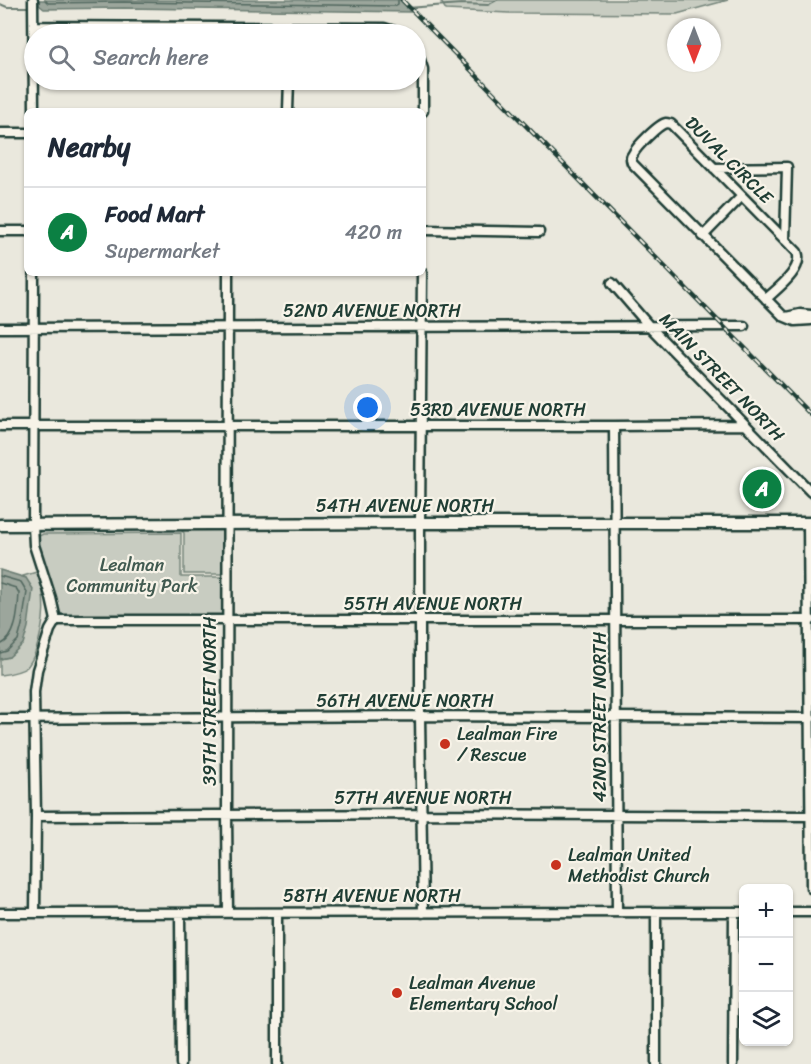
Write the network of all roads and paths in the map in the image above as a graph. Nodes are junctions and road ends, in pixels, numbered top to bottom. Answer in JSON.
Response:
{"nodes":[{"id":1,"x":33,"y":0,"type":"edge"},
{"id":2,"x":34,"y":22,"type":"joint"},
{"id":3,"x":91,"y":24,"type":"edge"},
{"id":4,"x":34,"y":90,"type":"edge"},
{"id":5,"x":289,"y":90,"type":"edge"},
{"id":6,"x":423,"y":90,"type":"edge"},
{"id":7,"x":34,"y":108,"type":"edge"},
{"id":8,"x":288,"y":108,"type":"edge"},
{"id":9,"x":423,"y":108,"type":"edge"},
{"id":10,"x":0,"y":133,"type":"edge"},
{"id":11,"x":24,"y":133,"type":"edge"},
{"id":12,"x":714,"y":168,"type":"junction"},
{"id":13,"x":742,"y":196,"type":"junction"},
{"id":14,"x":426,"y":230,"type":"edge"},
{"id":15,"x":0,"y":231,"type":"edge"},
{"id":16,"x":24,"y":231,"type":"edge"},
{"id":17,"x":539,"y":232,"type":"dead end"},
{"id":18,"x":704,"y":236,"type":"junction"},
{"id":19,"x":785,"y":240,"type":"junction"},
{"id":20,"x":34,"y":276,"type":"edge"},
{"id":21,"x":228,"y":276,"type":"edge"},
{"id":22,"x":422,"y":276,"type":"edge"},
{"id":23,"x":612,"y":283,"type":"dead end"},
{"id":24,"x":766,"y":299,"type":"junction"},
{"id":25,"x":811,"y":318,"type":"edge"},
{"id":26,"x":744,"y":326,"type":"dead end"},
{"id":27,"x":422,"y":327,"type":"junction"},
{"id":28,"x":650,"y":327,"type":"junction"},
{"id":29,"x":0,"y":328,"type":"edge"},
{"id":30,"x":34,"y":328,"type":"junction"},
{"id":31,"x":228,"y":328,"type":"junction"},
{"id":32,"x":744,"y":425,"type":"junction"},
{"id":33,"x":0,"y":426,"type":"edge"},
{"id":34,"x":34,"y":426,"type":"junction"},
{"id":35,"x":228,"y":426,"type":"junction"},
{"id":36,"x":422,"y":426,"type":"junction"},
{"id":37,"x":614,"y":426,"type":"junction"},
{"id":38,"x":811,"y":492,"type":"edge"},
{"id":39,"x":420,"y":523,"type":"junction"},
{"id":40,"x":615,"y":523,"type":"junction"},
{"id":41,"x":810,"y":523,"type":"edge"},
{"id":42,"x":227,"y":524,"type":"junction"},
{"id":43,"x":0,"y":525,"type":"edge"},
{"id":44,"x":33,"y":525,"type":"junction"},
{"id":45,"x":56,"y":620,"type":"junction"},
{"id":46,"x":420,"y":620,"type":"junction"},
{"id":47,"x":616,"y":620,"type":"junction"},
{"id":48,"x":810,"y":620,"type":"edge"},
{"id":49,"x":227,"y":621,"type":"junction"},
{"id":50,"x":420,"y":717,"type":"junction"},
{"id":51,"x":616,"y":717,"type":"junction"},
{"id":52,"x":227,"y":718,"type":"junction"},
{"id":53,"x":811,"y":718,"type":"edge"},
{"id":54,"x":0,"y":719,"type":"edge"},
{"id":55,"x":34,"y":719,"type":"junction"},
{"id":56,"x":422,"y":814,"type":"junction"},
{"id":57,"x":617,"y":815,"type":"junction"},
{"id":58,"x":36,"y":816,"type":"junction"},
{"id":59,"x":227,"y":816,"type":"junction"},
{"id":60,"x":811,"y":816,"type":"edge"},
{"id":61,"x":811,"y":888,"type":"edge"},
{"id":62,"x":617,"y":912,"type":"junction"},
{"id":63,"x":656,"y":912,"type":"junction"},
{"id":64,"x":734,"y":912,"type":"junction"},
{"id":65,"x":739,"y":912,"type":"edge"},
{"id":66,"x":793,"y":912,"type":"edge"},
{"id":67,"x":811,"y":912,"type":"edge"},
{"id":68,"x":0,"y":913,"type":"edge"},
{"id":69,"x":35,"y":913,"type":"junction"},
{"id":70,"x":180,"y":913,"type":"junction"},
{"id":71,"x":228,"y":913,"type":"junction"},
{"id":72,"x":277,"y":913,"type":"junction"},
{"id":73,"x":423,"y":914,"type":"junction"},
{"id":74,"x":180,"y":1064,"type":"edge"},
{"id":75,"x":277,"y":1064,"type":"edge"},
{"id":76,"x":656,"y":1064,"type":"edge"},
{"id":77,"x":733,"y":1064,"type":"edge"}],
"edges":[{"from":1,"to":2,"type":"street"},
{"from":2,"to":3,"type":"street"},
{"from":4,"to":7,"type":"street"},
{"from":5,"to":8,"type":"street"},
{"from":6,"to":9,"type":"street"},
{"from":10,"to":11,"type":"street"},
{"from":12,"to":13,"type":"street","name":"DUVAL CIRCLE"},
{"from":12,"to":18,"type":"street","name":"DUVAL CIRCLE"},
{"from":12,"to":19,"type":"street"},
{"from":13,"to":18,"type":"street"},
{"from":13,"to":19,"type":"street","name":"DUVAL CIRCLE"},
{"from":14,"to":17,"type":"street"},
{"from":15,"to":16,"type":"street"},
{"from":18,"to":24,"type":"street","name":"DUVAL CIRCLE"},
{"from":19,"to":24,"type":"street","name":"DUVAL CIRCLE"},
{"from":20,"to":30,"type":"street"},
{"from":21,"to":31,"type":"street","name":"39TH STREET NORTH"},
{"from":22,"to":27,"type":"street"},
{"from":23,"to":28,"type":"street","name":"MAIN STREET NORTH"},
{"from":24,"to":25,"type":"street","name":"DUVAL CIRCLE"},
{"from":26,"to":28,"type":"street","name":"52ND AVENUE NORTH"},
{"from":27,"to":28,"type":"street","name":"52ND AVENUE NORTH"},
{"from":27,"to":31,"type":"street","name":"52ND AVENUE NORTH"},
{"from":27,"to":36,"type":"street"},
{"from":28,"to":32,"type":"street","name":"MAIN STREET NORTH"},
{"from":29,"to":30,"type":"street","name":"52ND AVENUE NORTH"},
{"from":30,"to":31,"type":"street","name":"52ND AVENUE NORTH"},
{"from":30,"to":34,"type":"street"},
{"from":31,"to":35,"type":"street","name":"39TH STREET NORTH"},
{"from":32,"to":37,"type":"street","name":"53RD AVENUE NORTH"},
{"from":32,"to":38,"type":"street","name":"MAIN STREET NORTH"},
{"from":33,"to":34,"type":"street","name":"53RD AVENUE NORTH"},
{"from":34,"to":35,"type":"street","name":"53RD AVENUE NORTH"},
{"from":34,"to":44,"type":"street"},
{"from":35,"to":36,"type":"street","name":"53RD AVENUE NORTH"},
{"from":35,"to":42,"type":"street","name":"39TH STREET NORTH"},
{"from":36,"to":37,"type":"street","name":"53RD AVENUE NORTH"},
{"from":36,"to":39,"type":"street"},
{"from":37,"to":40,"type":"street","name":"42ND STREET NORTH"},
{"from":39,"to":40,"type":"main road","name":"54TH AVENUE NORTH"},
{"from":39,"to":42,"type":"main road","name":"54TH AVENUE NORTH"},
{"from":39,"to":46,"type":"street"},
{"from":40,"to":41,"type":"main road","name":"54TH AVENUE NORTH"},
{"from":40,"to":47,"type":"street","name":"42ND STREET NORTH"},
{"from":41,"to":48,"type":"street"},
{"from":42,"to":44,"type":"main road","name":"54TH AVENUE NORTH"},
{"from":42,"to":49,"type":"street","name":"39TH STREET NORTH"},
{"from":43,"to":44,"type":"main road","name":"54TH AVENUE NORTH"},
{"from":44,"to":45,"type":"street"},
{"from":45,"to":49,"type":"street","name":"55TH AVENUE NORTH"},
{"from":45,"to":55,"type":"street"},
{"from":46,"to":47,"type":"street","name":"55TH AVENUE NORTH"},
{"from":46,"to":49,"type":"street","name":"55TH AVENUE NORTH"},
{"from":46,"to":50,"type":"street"},
{"from":47,"to":48,"type":"street","name":"55TH AVENUE NORTH"},
{"from":47,"to":51,"type":"street","name":"42ND STREET NORTH"},
{"from":48,"to":53,"type":"street"},
{"from":49,"to":52,"type":"street","name":"39TH STREET NORTH"},
{"from":50,"to":51,"type":"street","name":"56TH AVENUE NORTH"},
{"from":50,"to":52,"type":"street","name":"56TH AVENUE NORTH"},
{"from":50,"to":56,"type":"street"},
{"from":51,"to":53,"type":"street","name":"56TH AVENUE NORTH"},
{"from":51,"to":57,"type":"street","name":"42ND STREET NORTH"},
{"from":52,"to":55,"type":"street","name":"56TH AVENUE NORTH"},
{"from":52,"to":59,"type":"street","name":"39TH STREET NORTH"},
{"from":53,"to":60,"type":"street"},
{"from":54,"to":55,"type":"street","name":"56TH AVENUE NORTH"},
{"from":55,"to":58,"type":"street"},
{"from":56,"to":57,"type":"street","name":"57TH AVENUE NORTH"},
{"from":56,"to":59,"type":"street","name":"57TH AVENUE NORTH"},
{"from":56,"to":73,"type":"street"},
{"from":57,"to":60,"type":"street","name":"57TH AVENUE NORTH"},
{"from":57,"to":62,"type":"street","name":"42ND STREET NORTH"},
{"from":58,"to":59,"type":"street","name":"57TH AVENUE NORTH"},
{"from":58,"to":69,"type":"street"},
{"from":59,"to":71,"type":"street","name":"39TH STREET NORTH"},
{"from":60,"to":61,"type":"street"},
{"from":62,"to":63,"type":"street","name":"58TH AVENUE NORTH"},
{"from":62,"to":73,"type":"street","name":"58TH AVENUE NORTH"},
{"from":63,"to":64,"type":"street","name":"58TH AVENUE NORTH"},
{"from":63,"to":76,"type":"street"},
{"from":64,"to":65,"type":"street","name":"58TH AVENUE NORTH"},
{"from":64,"to":77,"type":"street"},
{"from":66,"to":67,"type":"street"},
{"from":68,"to":69,"type":"street","name":"58TH AVENUE NORTH"},
{"from":69,"to":70,"type":"street","name":"58TH AVENUE NORTH"},
{"from":70,"to":71,"type":"street","name":"58TH AVENUE NORTH"},
{"from":70,"to":74,"type":"street"},
{"from":71,"to":72,"type":"street","name":"58TH AVENUE NORTH"},
{"from":72,"to":73,"type":"street","name":"58TH AVENUE NORTH"},
{"from":72,"to":75,"type":"street"}]}
